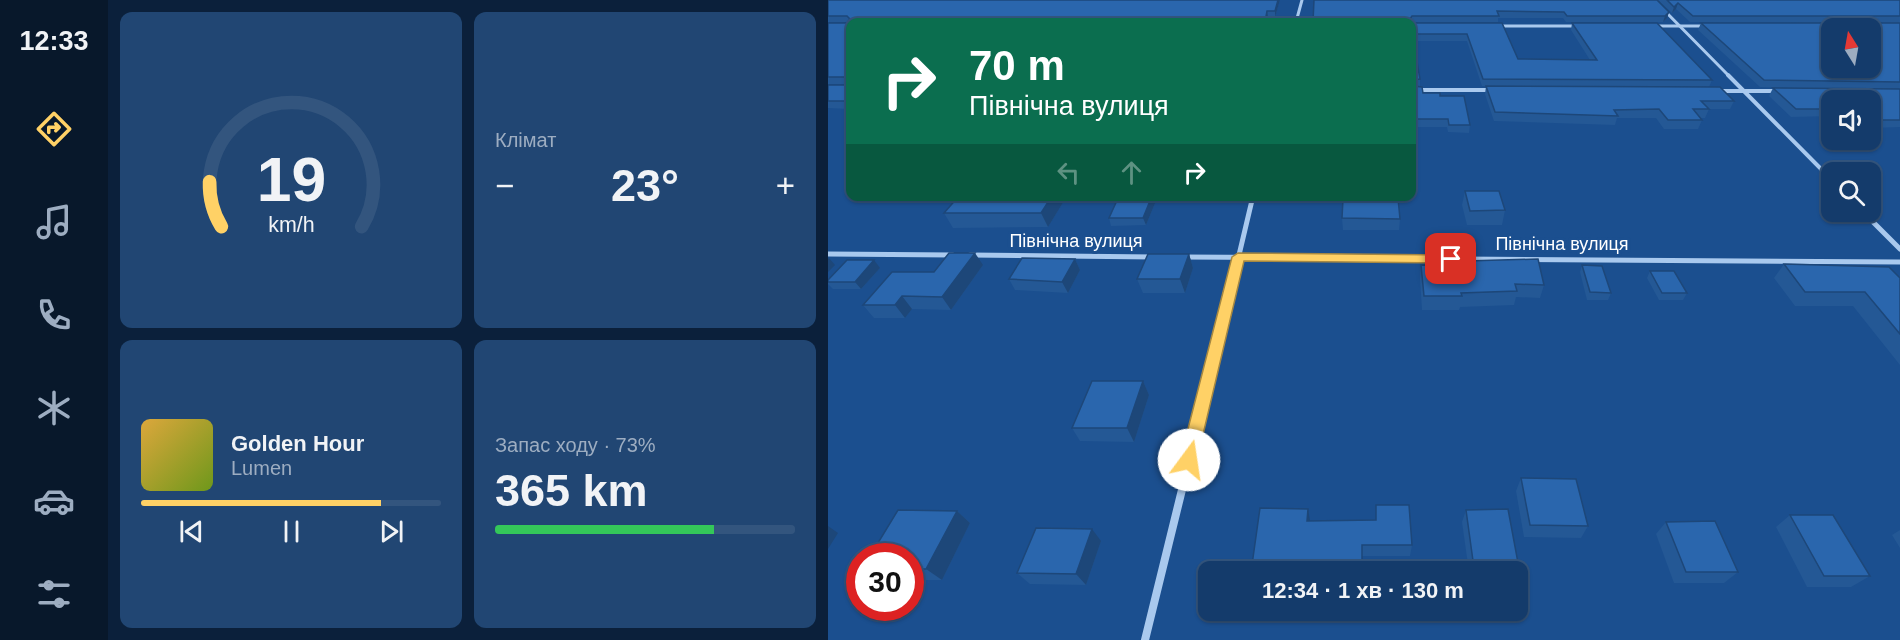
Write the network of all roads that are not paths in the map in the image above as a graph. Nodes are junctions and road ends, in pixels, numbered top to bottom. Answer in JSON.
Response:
{"nodes":[{"id":1,"x":1302,"y":0,"type":"edge"},
{"id":2,"x":1654,"y":0,"type":"edge"},
{"id":3,"x":1297,"y":18,"type":"edge"},
{"id":4,"x":1493,"y":26,"type":"edge"},
{"id":5,"x":1586,"y":26,"type":"edge"},
{"id":6,"x":1644,"y":26,"type":"edge"},
{"id":7,"x":1679,"y":26,"type":"junction"},
{"id":8,"x":1714,"y":26,"type":"edge"},
{"id":9,"x":1416,"y":90,"type":"edge"},
{"id":10,"x":1495,"y":90,"type":"edge"},
{"id":11,"x":1708,"y":91,"type":"edge"},
{"id":12,"x":1744,"y":91,"type":"junction"},
{"id":13,"x":1780,"y":91,"type":"edge"},
{"id":14,"x":1821,"y":169,"type":"edge"},
{"id":15,"x":1252,"y":201,"type":"edge"},
{"id":16,"x":1873,"y":222,"type":"edge"},
{"id":17,"x":1900,"y":249,"type":"edge"},
{"id":18,"x":828,"y":254,"type":"edge"},
{"id":19,"x":1156,"y":257,"type":"edge"},
{"id":20,"x":1180,"y":257,"type":"edge"},
{"id":21,"x":1238,"y":257,"type":"junction"},
{"id":22,"x":1900,"y":262,"type":"edge"},
{"id":23,"x":1145,"y":640,"type":"edge"}],
"edges":[{"from":1,"to":3,"type":"street"},
{"from":2,"to":7,"type":"street"},
{"from":4,"to":5,"type":"street"},
{"from":6,"to":7,"type":"street"},
{"from":7,"to":8,"type":"street"},
{"from":7,"to":12,"type":"street"},
{"from":9,"to":10,"type":"street"},
{"from":11,"to":12,"type":"street"},
{"from":12,"to":13,"type":"street"},
{"from":12,"to":14,"type":"street"},
{"from":15,"to":21,"type":"street"},
{"from":16,"to":17,"type":"street"},
{"from":18,"to":19,"type":"street","name":"Північна вулиця"},
{"from":20,"to":21,"type":"street","name":"Північна вулиця"},
{"from":21,"to":22,"type":"street","name":"Північна вулиця"},
{"from":21,"to":23,"type":"street"}]}
